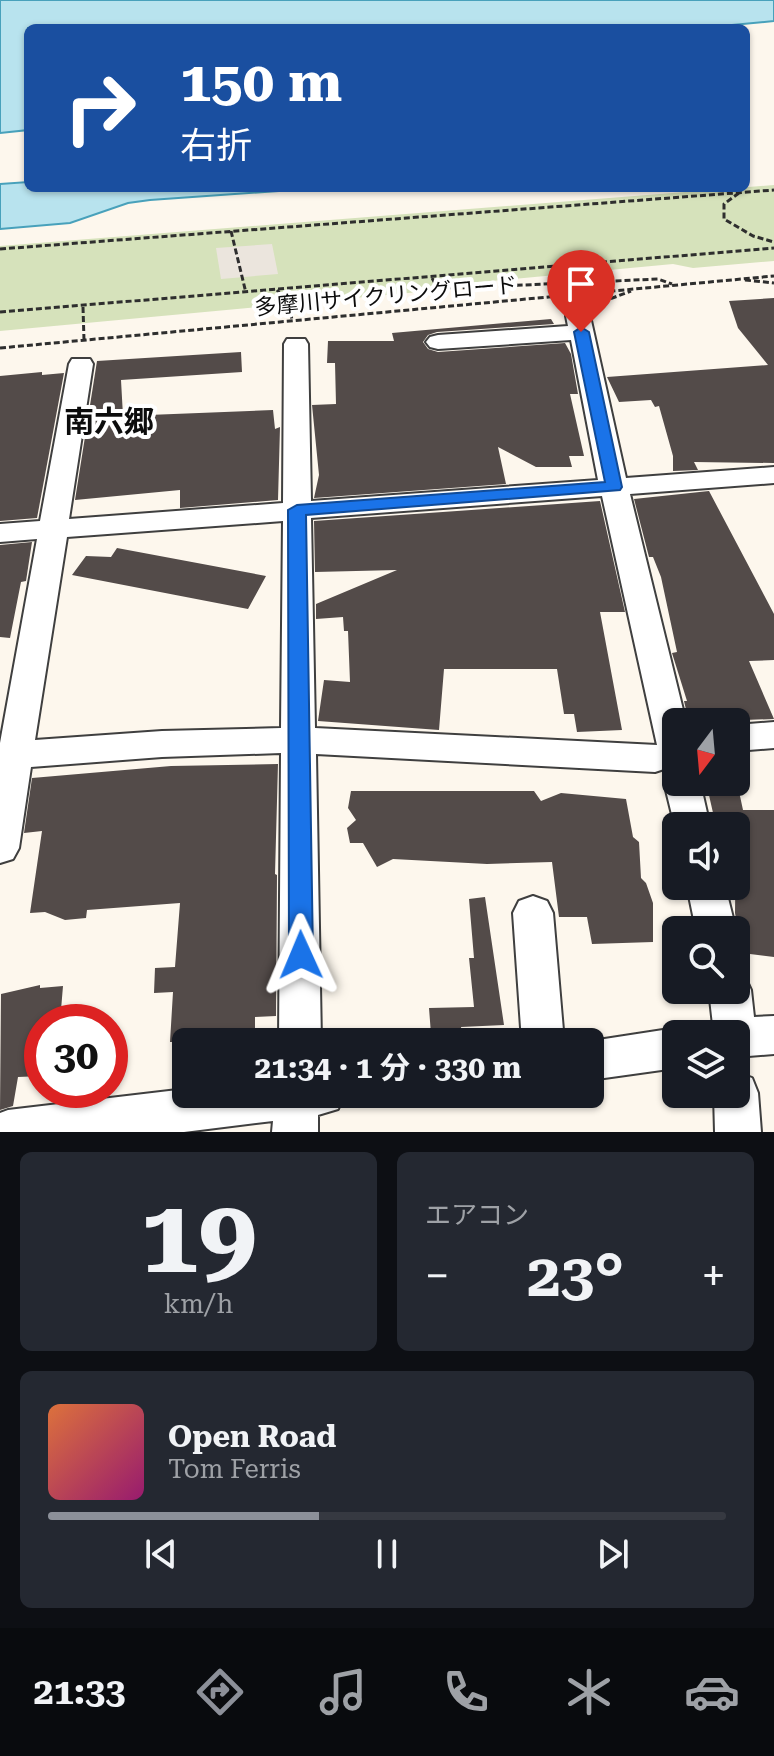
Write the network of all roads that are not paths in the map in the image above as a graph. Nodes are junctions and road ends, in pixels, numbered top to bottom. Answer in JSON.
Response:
{"nodes":[{"id":1,"x":294,"y":330,"type":"road end"},
{"id":2,"x":438,"y":342,"type":"dead end"},
{"id":3,"x":83,"y":350,"type":"road end"},
{"id":4,"x":774,"y":475,"type":"edge"},
{"id":5,"x":614,"y":487,"type":"junction"},
{"id":6,"x":297,"y":510,"type":"junction"},
{"id":7,"x":55,"y":528,"type":"junction"},
{"id":8,"x":0,"y":533,"type":"edge"},
{"id":9,"x":666,"y":708,"type":"edge"},
{"id":10,"x":774,"y":735,"type":"edge"},
{"id":11,"x":750,"y":737,"type":"edge"},
{"id":12,"x":297,"y":740,"type":"junction"},
{"id":13,"x":8,"y":756,"type":"edge"},
{"id":14,"x":662,"y":757,"type":"edge"},
{"id":15,"x":0,"y":848,"type":"edge"},
{"id":16,"x":533,"y":913,"type":"dead end"},
{"id":17,"x":300,"y":1028,"type":"edge"},
{"id":18,"x":542,"y":1028,"type":"edge"},
{"id":19,"x":774,"y":1035,"type":"edge"},
{"id":20,"x":750,"y":1036,"type":"edge"},
{"id":21,"x":662,"y":1050,"type":"edge"},
{"id":22,"x":604,"y":1058,"type":"edge"},
{"id":23,"x":260,"y":1108,"type":"edge"},
{"id":24,"x":737,"y":1108,"type":"edge"},
{"id":25,"x":8,"y":1132,"type":"edge"},
{"id":26,"x":738,"y":1132,"type":"edge"}],
"edges":[{"from":1,"to":6,"type":"street"},
{"from":2,"to":5,"type":"street"},
{"from":3,"to":7,"type":"street"},
{"from":4,"to":5,"type":"street"},
{"from":5,"to":6,"type":"street"},
{"from":5,"to":9,"type":"street"},
{"from":6,"to":7,"type":"street"},
{"from":6,"to":12,"type":"street"},
{"from":7,"to":8,"type":"street"},
{"from":7,"to":13,"type":"street"},
{"from":10,"to":11,"type":"street"},
{"from":12,"to":13,"type":"street"},
{"from":12,"to":14,"type":"street"},
{"from":12,"to":17,"type":"street"},
{"from":13,"to":15,"type":"street"},
{"from":16,"to":18,"type":"street"},
{"from":19,"to":20,"type":"street"},
{"from":21,"to":22,"type":"street"},
{"from":23,"to":25,"type":"street"},
{"from":24,"to":26,"type":"street"}]}
